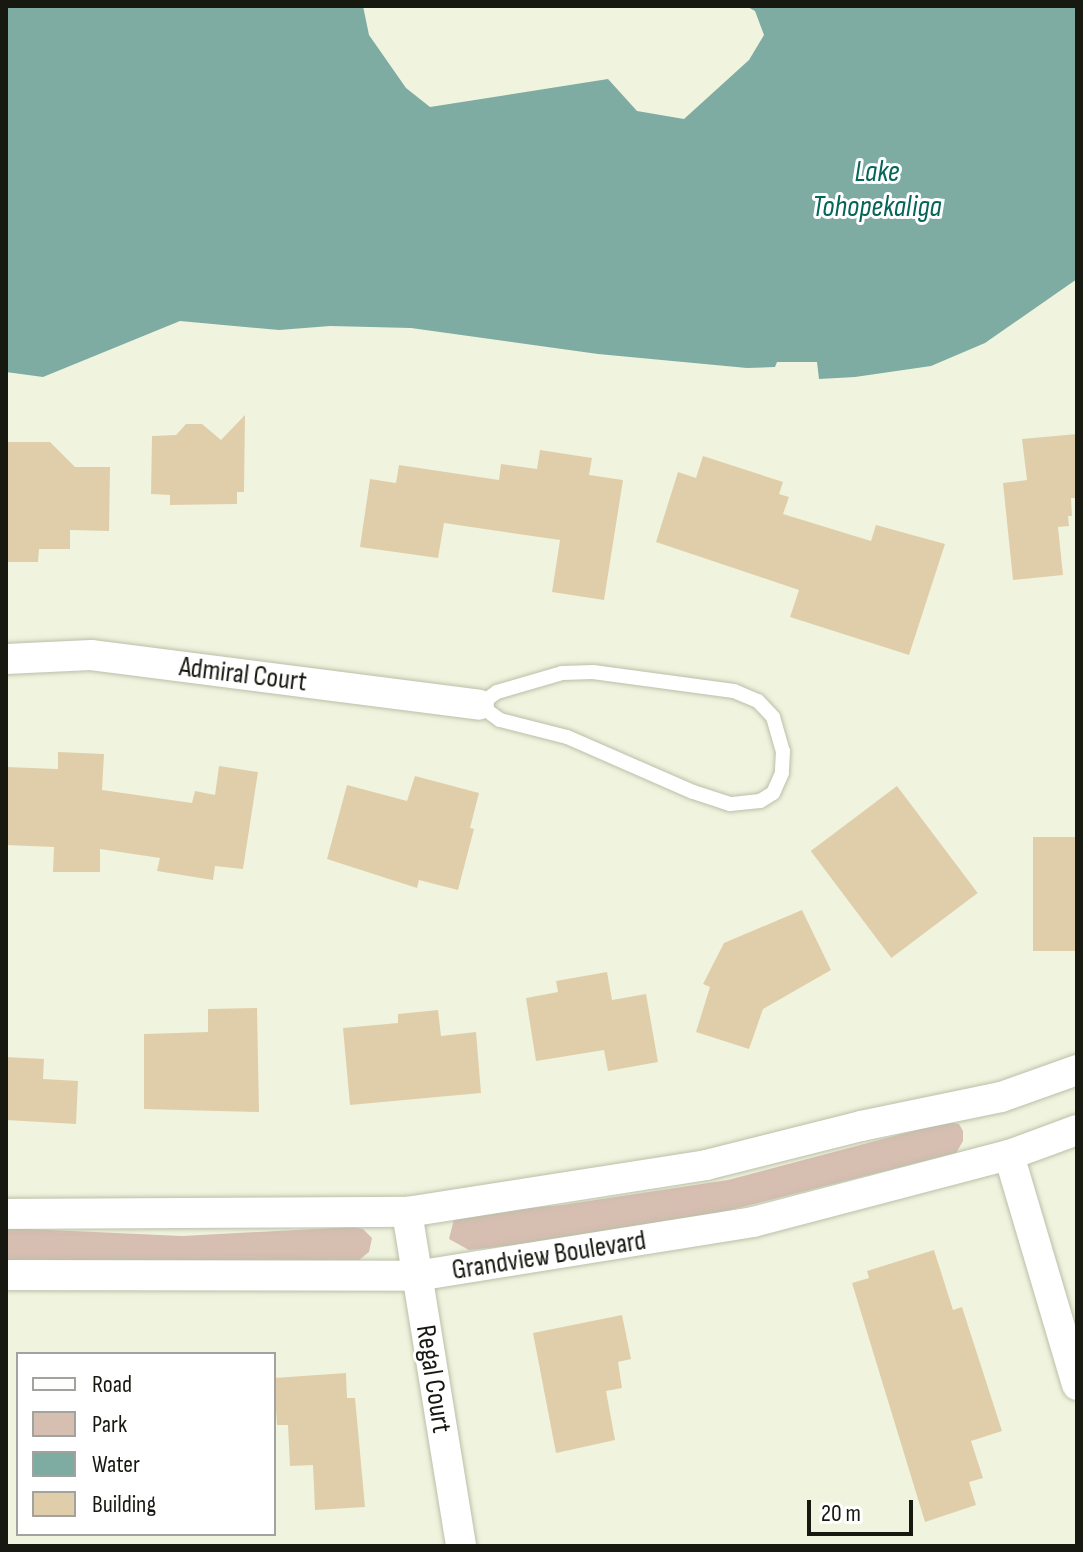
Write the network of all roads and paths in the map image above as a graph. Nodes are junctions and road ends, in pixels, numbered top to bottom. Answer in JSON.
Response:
{"nodes":[{"id":1,"x":6,"y":659,"type":"edge"},
{"id":2,"x":479,"y":705,"type":"junction"},
{"id":3,"x":1077,"y":1070,"type":"edge"},
{"id":4,"x":1077,"y":1130,"type":"edge"},
{"id":5,"x":1009,"y":1155,"type":"junction"},
{"id":6,"x":407,"y":1212,"type":"junction"},
{"id":7,"x":6,"y":1214,"type":"edge"},
{"id":8,"x":6,"y":1275,"type":"edge"},
{"id":9,"x":416,"y":1276,"type":"junction"},
{"id":10,"x":1077,"y":1385,"type":"edge"},
{"id":11,"x":461,"y":1546,"type":"edge"}],
"edges":[{"from":1,"to":2,"type":"street","name":"Admiral Court"},
{"from":2,"to":2,"type":"lane"},
{"from":3,"to":6,"type":"street"},
{"from":4,"to":5,"type":"street","name":"Grandview Boulevard"},
{"from":5,"to":9,"type":"street","name":"Grandview Boulevard"},
{"from":5,"to":10,"type":"street"},
{"from":6,"to":7,"type":"street"},
{"from":6,"to":9,"type":"street","name":"Regal Court"},
{"from":8,"to":9,"type":"street","name":"Grandview Boulevard"},
{"from":9,"to":11,"type":"street","name":"Regal Court"}]}
